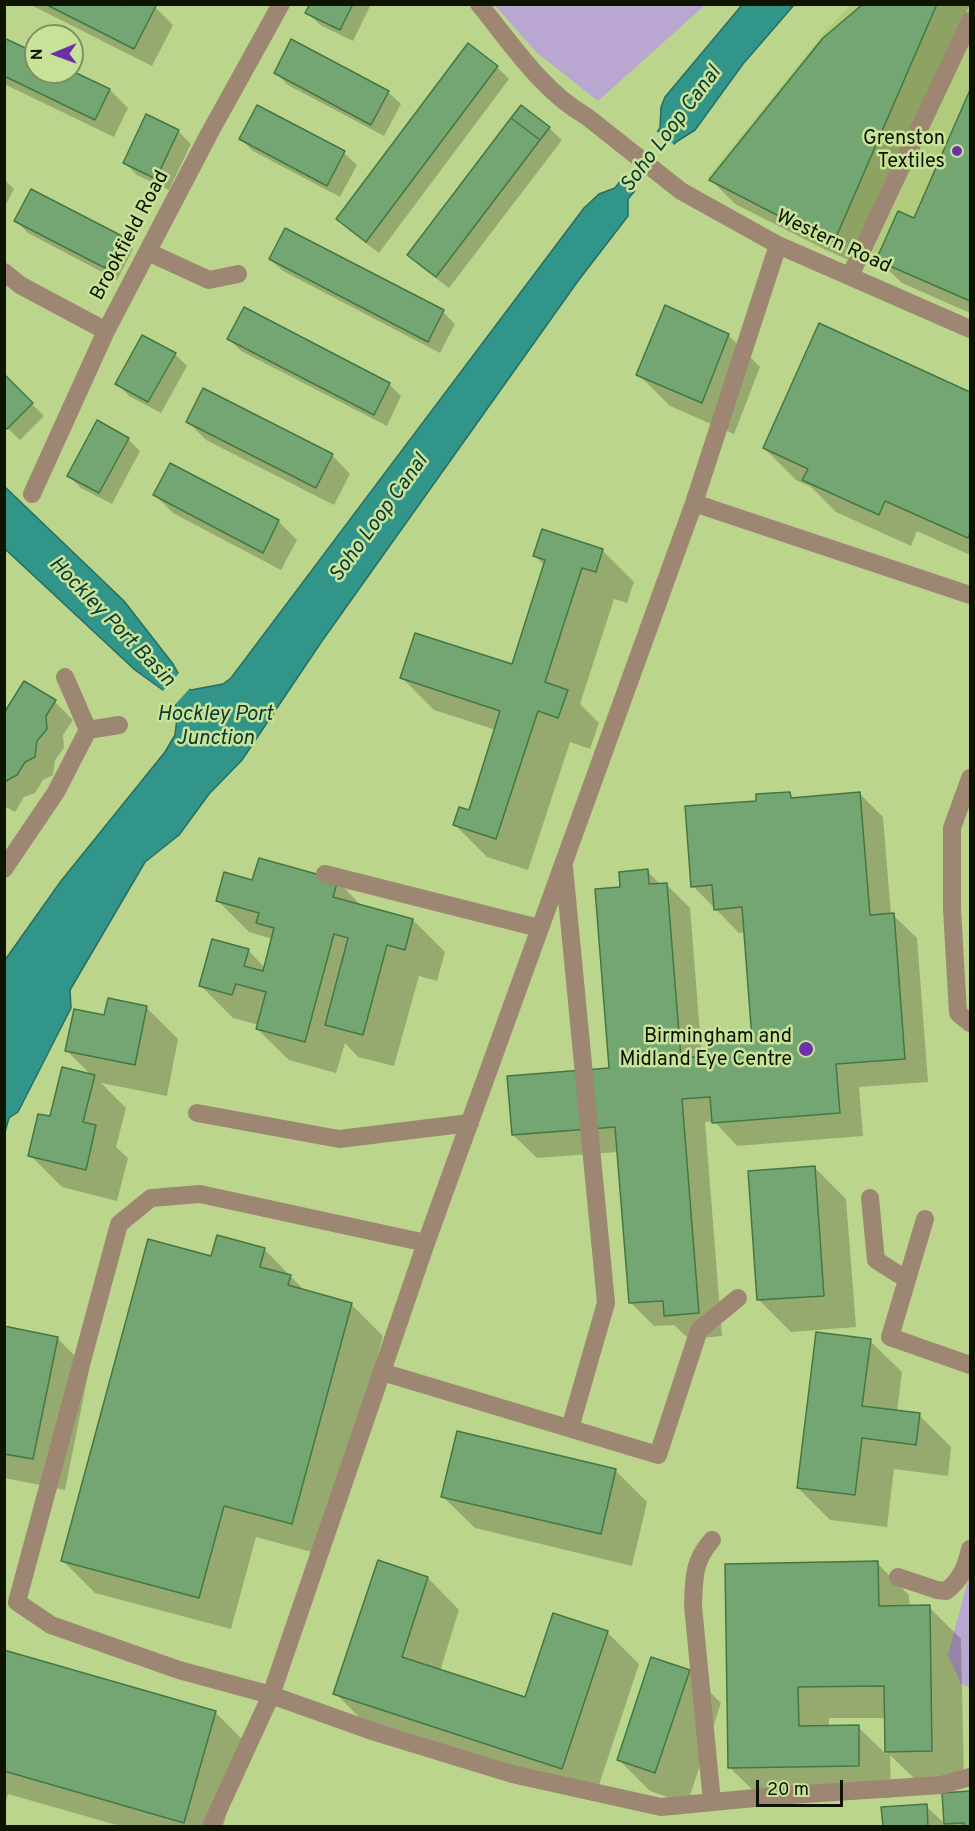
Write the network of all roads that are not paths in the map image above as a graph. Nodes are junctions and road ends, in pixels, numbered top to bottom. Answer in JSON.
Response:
{"nodes":[{"id":1,"x":281,"y":4,"type":"edge"},
{"id":2,"x":479,"y":4,"type":"edge"},
{"id":3,"x":970,"y":21,"type":"edge"},
{"id":4,"x":778,"y":244,"type":"junction"},
{"id":5,"x":148,"y":252,"type":"junction"},
{"id":6,"x":4,"y":272,"type":"edge"},
{"id":7,"x":238,"y":274,"type":"dead end"},
{"id":8,"x":850,"y":276,"type":"junction"},
{"id":9,"x":970,"y":329,"type":"edge"},
{"id":10,"x":106,"y":331,"type":"junction"},
{"id":11,"x":32,"y":494,"type":"dead end"},
{"id":12,"x":694,"y":503,"type":"junction"},
{"id":13,"x":970,"y":595,"type":"edge"},
{"id":14,"x":65,"y":677,"type":"dead end"},
{"id":15,"x":119,"y":725,"type":"dead end"},
{"id":16,"x":88,"y":730,"type":"junction"},
{"id":17,"x":970,"y":778,"type":"edge"},
{"id":18,"x":563,"y":862,"type":"junction"},
{"id":19,"x":4,"y":868,"type":"edge"},
{"id":20,"x":325,"y":874,"type":"dead end"},
{"id":21,"x":539,"y":928,"type":"junction"},
{"id":22,"x":970,"y":1023,"type":"edge"},
{"id":23,"x":197,"y":1113,"type":"dead end"},
{"id":24,"x":470,"y":1123,"type":"junction"},
{"id":25,"x":870,"y":1198,"type":"dead end"},
{"id":26,"x":926,"y":1220,"type":"dead end"},
{"id":27,"x":426,"y":1243,"type":"junction"},
{"id":28,"x":908,"y":1277,"type":"junction"},
{"id":29,"x":738,"y":1298,"type":"dead end"},
{"id":30,"x":970,"y":1365,"type":"edge"},
{"id":31,"x":382,"y":1372,"type":"junction"},
{"id":32,"x":570,"y":1428,"type":"junction"},
{"id":33,"x":712,"y":1540,"type":"dead end"},
{"id":34,"x":970,"y":1549,"type":"edge"},
{"id":35,"x":898,"y":1577,"type":"dead end"},
{"id":36,"x":271,"y":1695,"type":"junction"},
{"id":37,"x":970,"y":1777,"type":"edge"},
{"id":38,"x":712,"y":1802,"type":"junction"},
{"id":39,"x":211,"y":1827,"type":"edge"}],
"edges":[{"from":1,"to":5,"type":"street","name":"Brookfield Road"},
{"from":2,"to":4,"type":"street","name":"Western Road"},
{"from":3,"to":8,"type":"street"},
{"from":4,"to":8,"type":"street","name":"Western Road"},
{"from":4,"to":12,"type":"street"},
{"from":5,"to":7,"type":"street"},
{"from":5,"to":10,"type":"street","name":"Brookfield Road"},
{"from":6,"to":10,"type":"street"},
{"from":8,"to":9,"type":"street","name":"Western Road"},
{"from":10,"to":11,"type":"street","name":"Brookfield Road"},
{"from":12,"to":13,"type":"street"},
{"from":12,"to":18,"type":"street"},
{"from":14,"to":16,"type":"street"},
{"from":15,"to":16,"type":"street"},
{"from":16,"to":19,"type":"street"},
{"from":17,"to":22,"type":"street"},
{"from":18,"to":21,"type":"street"},
{"from":18,"to":32,"type":"street"},
{"from":20,"to":21,"type":"street"},
{"from":21,"to":24,"type":"street"},
{"from":23,"to":24,"type":"street"},
{"from":24,"to":27,"type":"street"},
{"from":25,"to":28,"type":"street"},
{"from":26,"to":28,"type":"street"},
{"from":27,"to":31,"type":"street"},
{"from":27,"to":36,"type":"street"},
{"from":28,"to":30,"type":"street"},
{"from":29,"to":32,"type":"street"},
{"from":31,"to":32,"type":"street"},
{"from":31,"to":36,"type":"street"},
{"from":33,"to":38,"type":"street"},
{"from":34,"to":35,"type":"street"},
{"from":36,"to":38,"type":"street"},
{"from":36,"to":39,"type":"street"},
{"from":37,"to":38,"type":"street"}]}
